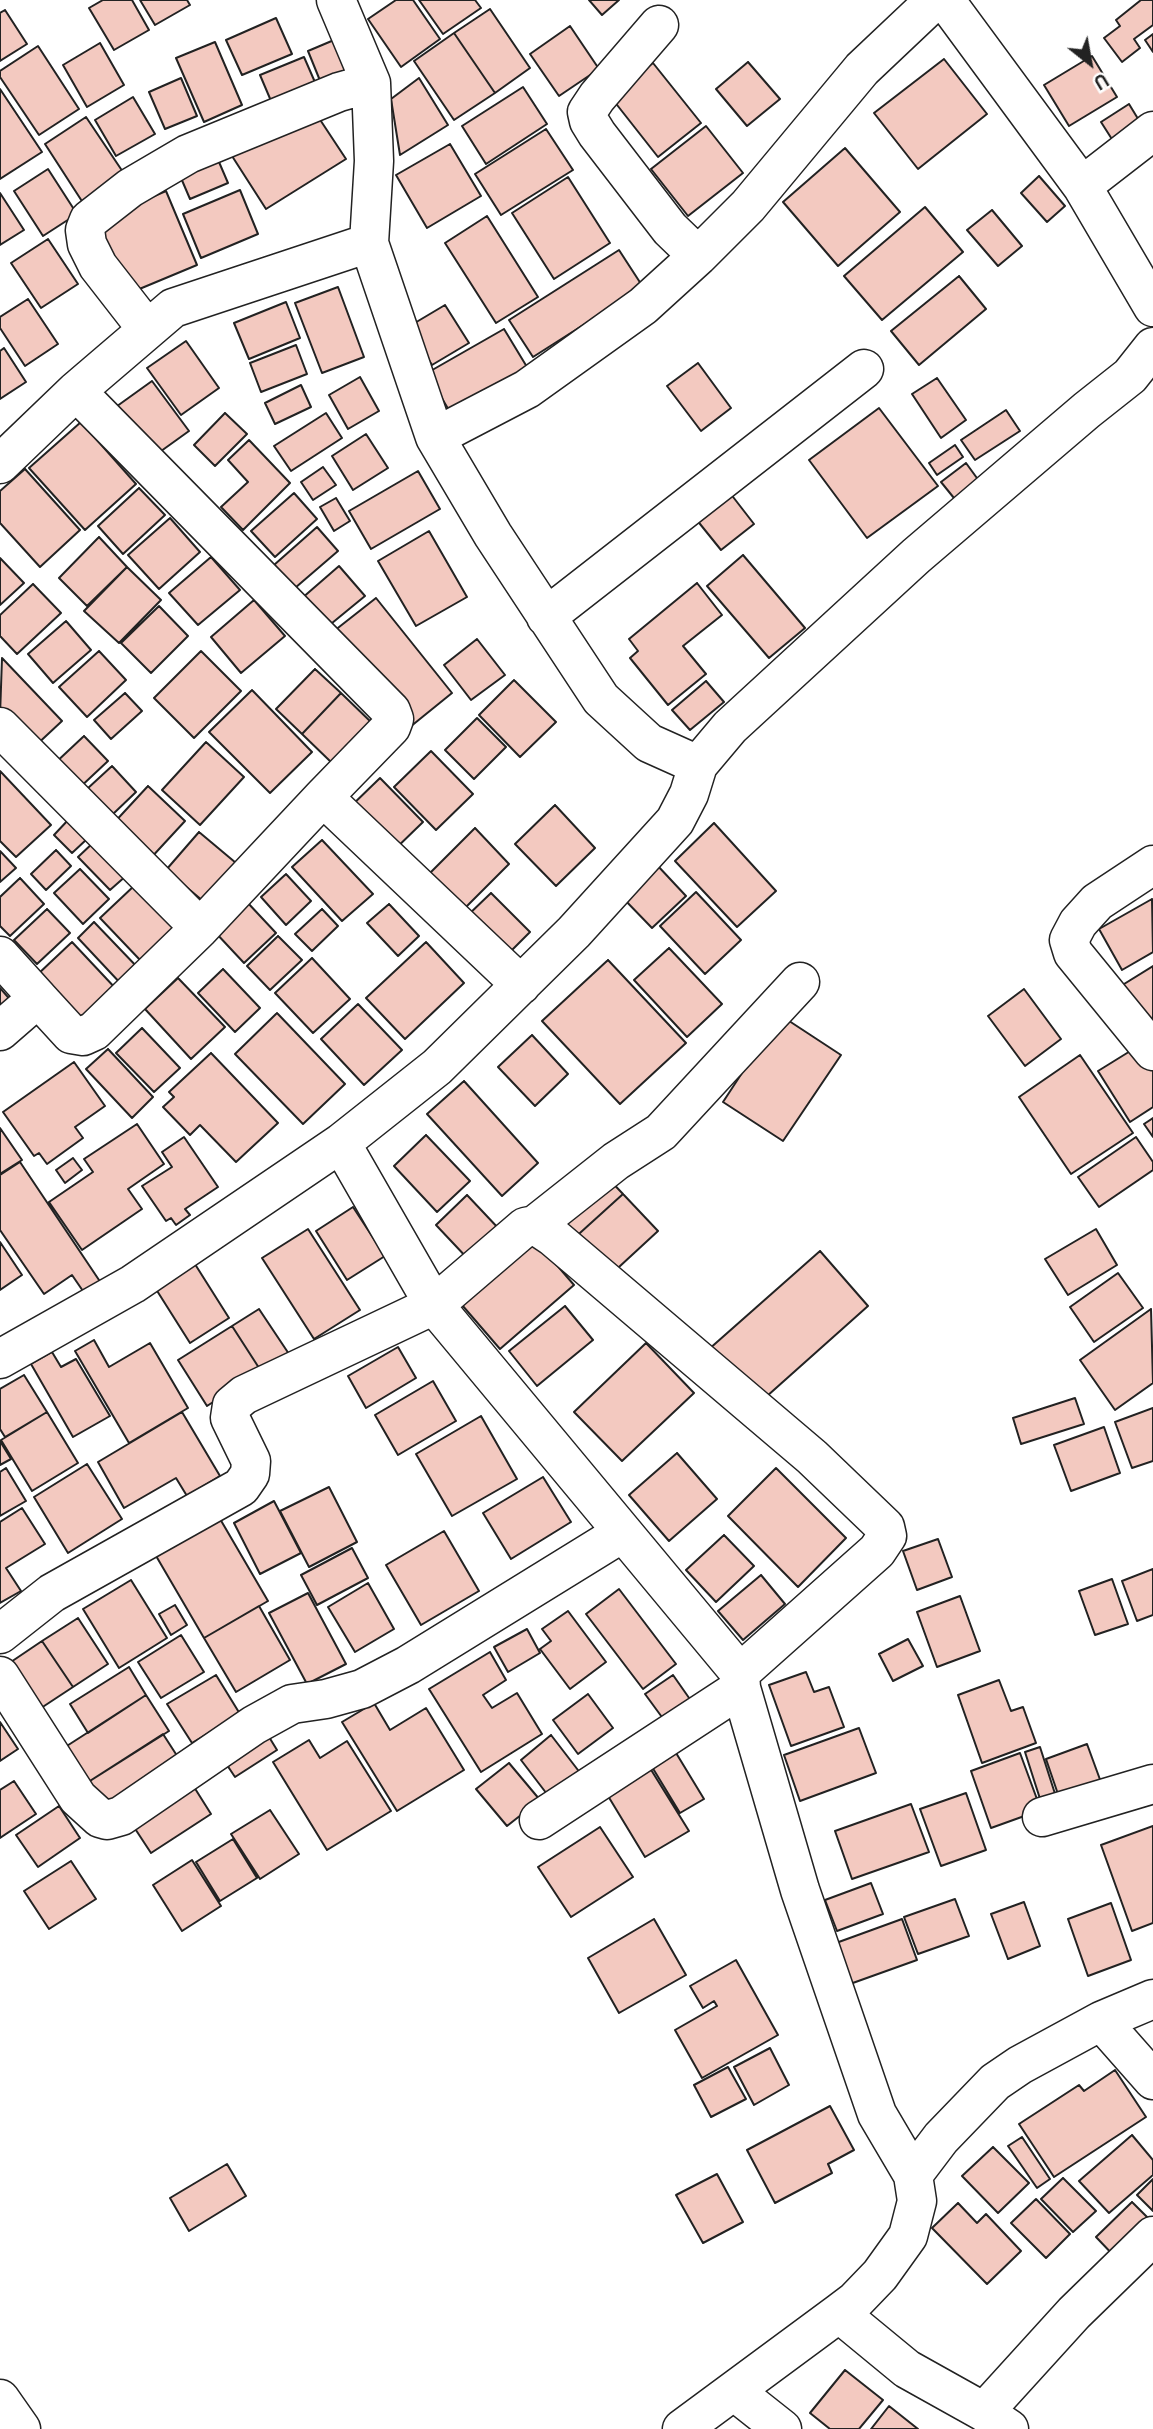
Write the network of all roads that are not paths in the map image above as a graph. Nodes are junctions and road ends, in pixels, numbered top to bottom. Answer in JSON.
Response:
{"nodes":[{"id":1,"x":336,"y":0,"type":"edge"},
{"id":2,"x":935,"y":0,"type":"edge"},
{"id":3,"x":945,"y":0,"type":"edge"},
{"id":4,"x":659,"y":25,"type":"dead end"},
{"id":5,"x":370,"y":83,"type":"junction"},
{"id":6,"x":1153,"y":131,"type":"edge"},
{"id":7,"x":1082,"y":186,"type":"junction"},
{"id":8,"x":369,"y":243,"type":"junction"},
{"id":9,"x":698,"y":257,"type":"junction"},
{"id":10,"x":1153,"y":307,"type":"edge"},
{"id":11,"x":147,"y":329,"type":"junction"},
{"id":12,"x":1153,"y":347,"type":"edge"},
{"id":13,"x":864,"y":369,"type":"dead end"},
{"id":14,"x":76,"y":391,"type":"junction"},
{"id":15,"x":435,"y":437,"type":"junction"},
{"id":16,"x":2,"y":458,"type":"edge"},
{"id":17,"x":546,"y":617,"type":"junction"},
{"id":18,"x":0,"y":727,"type":"edge"},
{"id":19,"x":698,"y":765,"type":"junction"},
{"id":20,"x":323,"y":797,"type":"junction"},
{"id":21,"x":1153,"y":865,"type":"edge"},
{"id":22,"x":200,"y":928,"type":"junction"},
{"id":23,"x":0,"y":956,"type":"edge"},
{"id":24,"x":800,"y":982,"type":"dead end"},
{"id":25,"x":522,"y":985,"type":"junction"},
{"id":26,"x":38,"y":998,"type":"junction"},
{"id":27,"x":0,"y":1031,"type":"edge"},
{"id":28,"x":1153,"y":1051,"type":"edge"},
{"id":29,"x":341,"y":1143,"type":"junction"},
{"id":30,"x":535,"y":1225,"type":"junction"},
{"id":31,"x":434,"y":1305,"type":"junction"},
{"id":32,"x":0,"y":1359,"type":"edge"},
{"id":33,"x":622,"y":1533,"type":"junction"},
{"id":34,"x":0,"y":1634,"type":"edge"},
{"id":35,"x":0,"y":1676,"type":"edge"},
{"id":36,"x":740,"y":1681,"type":"junction"},
{"id":37,"x":1153,"y":1784,"type":"edge"},
{"id":38,"x":1042,"y":1817,"type":"dead end"},
{"id":39,"x":539,"y":1820,"type":"dead end"},
{"id":40,"x":1153,"y":1999,"type":"edge"},
{"id":41,"x":1101,"y":2021,"type":"junction"},
{"id":42,"x":1153,"y":2080,"type":"edge"},
{"id":43,"x":913,"y":2175,"type":"junction"},
{"id":44,"x":1153,"y":2236,"type":"edge"},
{"id":45,"x":839,"y":2313,"type":"junction"},
{"id":46,"x":734,"y":2391,"type":"junction"},
{"id":47,"x":0,"y":2399,"type":"edge"},
{"id":48,"x":997,"y":2420,"type":"edge"},
{"id":49,"x":21,"y":2429,"type":"edge"},
{"id":50,"x":682,"y":2429,"type":"edge"},
{"id":51,"x":782,"y":2429,"type":"edge"}],
"edges":[{"from":1,"to":5,"type":"street"},
{"from":2,"to":9,"type":"street"},
{"from":3,"to":7,"type":"street"},
{"from":4,"to":9,"type":"street"},
{"from":5,"to":8,"type":"street"},
{"from":5,"to":11,"type":"street"},
{"from":6,"to":7,"type":"street"},
{"from":7,"to":10,"type":"street"},
{"from":8,"to":11,"type":"street"},
{"from":8,"to":15,"type":"street"},
{"from":9,"to":15,"type":"street"},
{"from":11,"to":14,"type":"street"},
{"from":12,"to":19,"type":"street"},
{"from":13,"to":17,"type":"street"},
{"from":14,"to":16,"type":"street"},
{"from":14,"to":20,"type":"street"},
{"from":15,"to":17,"type":"street"},
{"from":17,"to":19,"type":"street"},
{"from":18,"to":22,"type":"street"},
{"from":19,"to":25,"type":"street"},
{"from":20,"to":22,"type":"street"},
{"from":20,"to":25,"type":"street"},
{"from":21,"to":28,"type":"street"},
{"from":22,"to":26,"type":"street"},
{"from":23,"to":26,"type":"street"},
{"from":24,"to":30,"type":"street"},
{"from":25,"to":29,"type":"street"},
{"from":26,"to":27,"type":"street"},
{"from":29,"to":31,"type":"street"},
{"from":29,"to":32,"type":"street"},
{"from":30,"to":31,"type":"street"},
{"from":30,"to":36,"type":"street"},
{"from":31,"to":33,"type":"street"},
{"from":31,"to":34,"type":"street"},
{"from":33,"to":35,"type":"street"},
{"from":33,"to":36,"type":"street"},
{"from":36,"to":39,"type":"street"},
{"from":36,"to":43,"type":"street"},
{"from":37,"to":38,"type":"street"},
{"from":40,"to":41,"type":"street"},
{"from":41,"to":42,"type":"street"},
{"from":41,"to":43,"type":"street"},
{"from":43,"to":45,"type":"street"},
{"from":44,"to":48,"type":"street"},
{"from":45,"to":46,"type":"street"},
{"from":45,"to":48,"type":"street"},
{"from":46,"to":50,"type":"street"},
{"from":46,"to":51,"type":"street"},
{"from":47,"to":49,"type":"street"}]}
